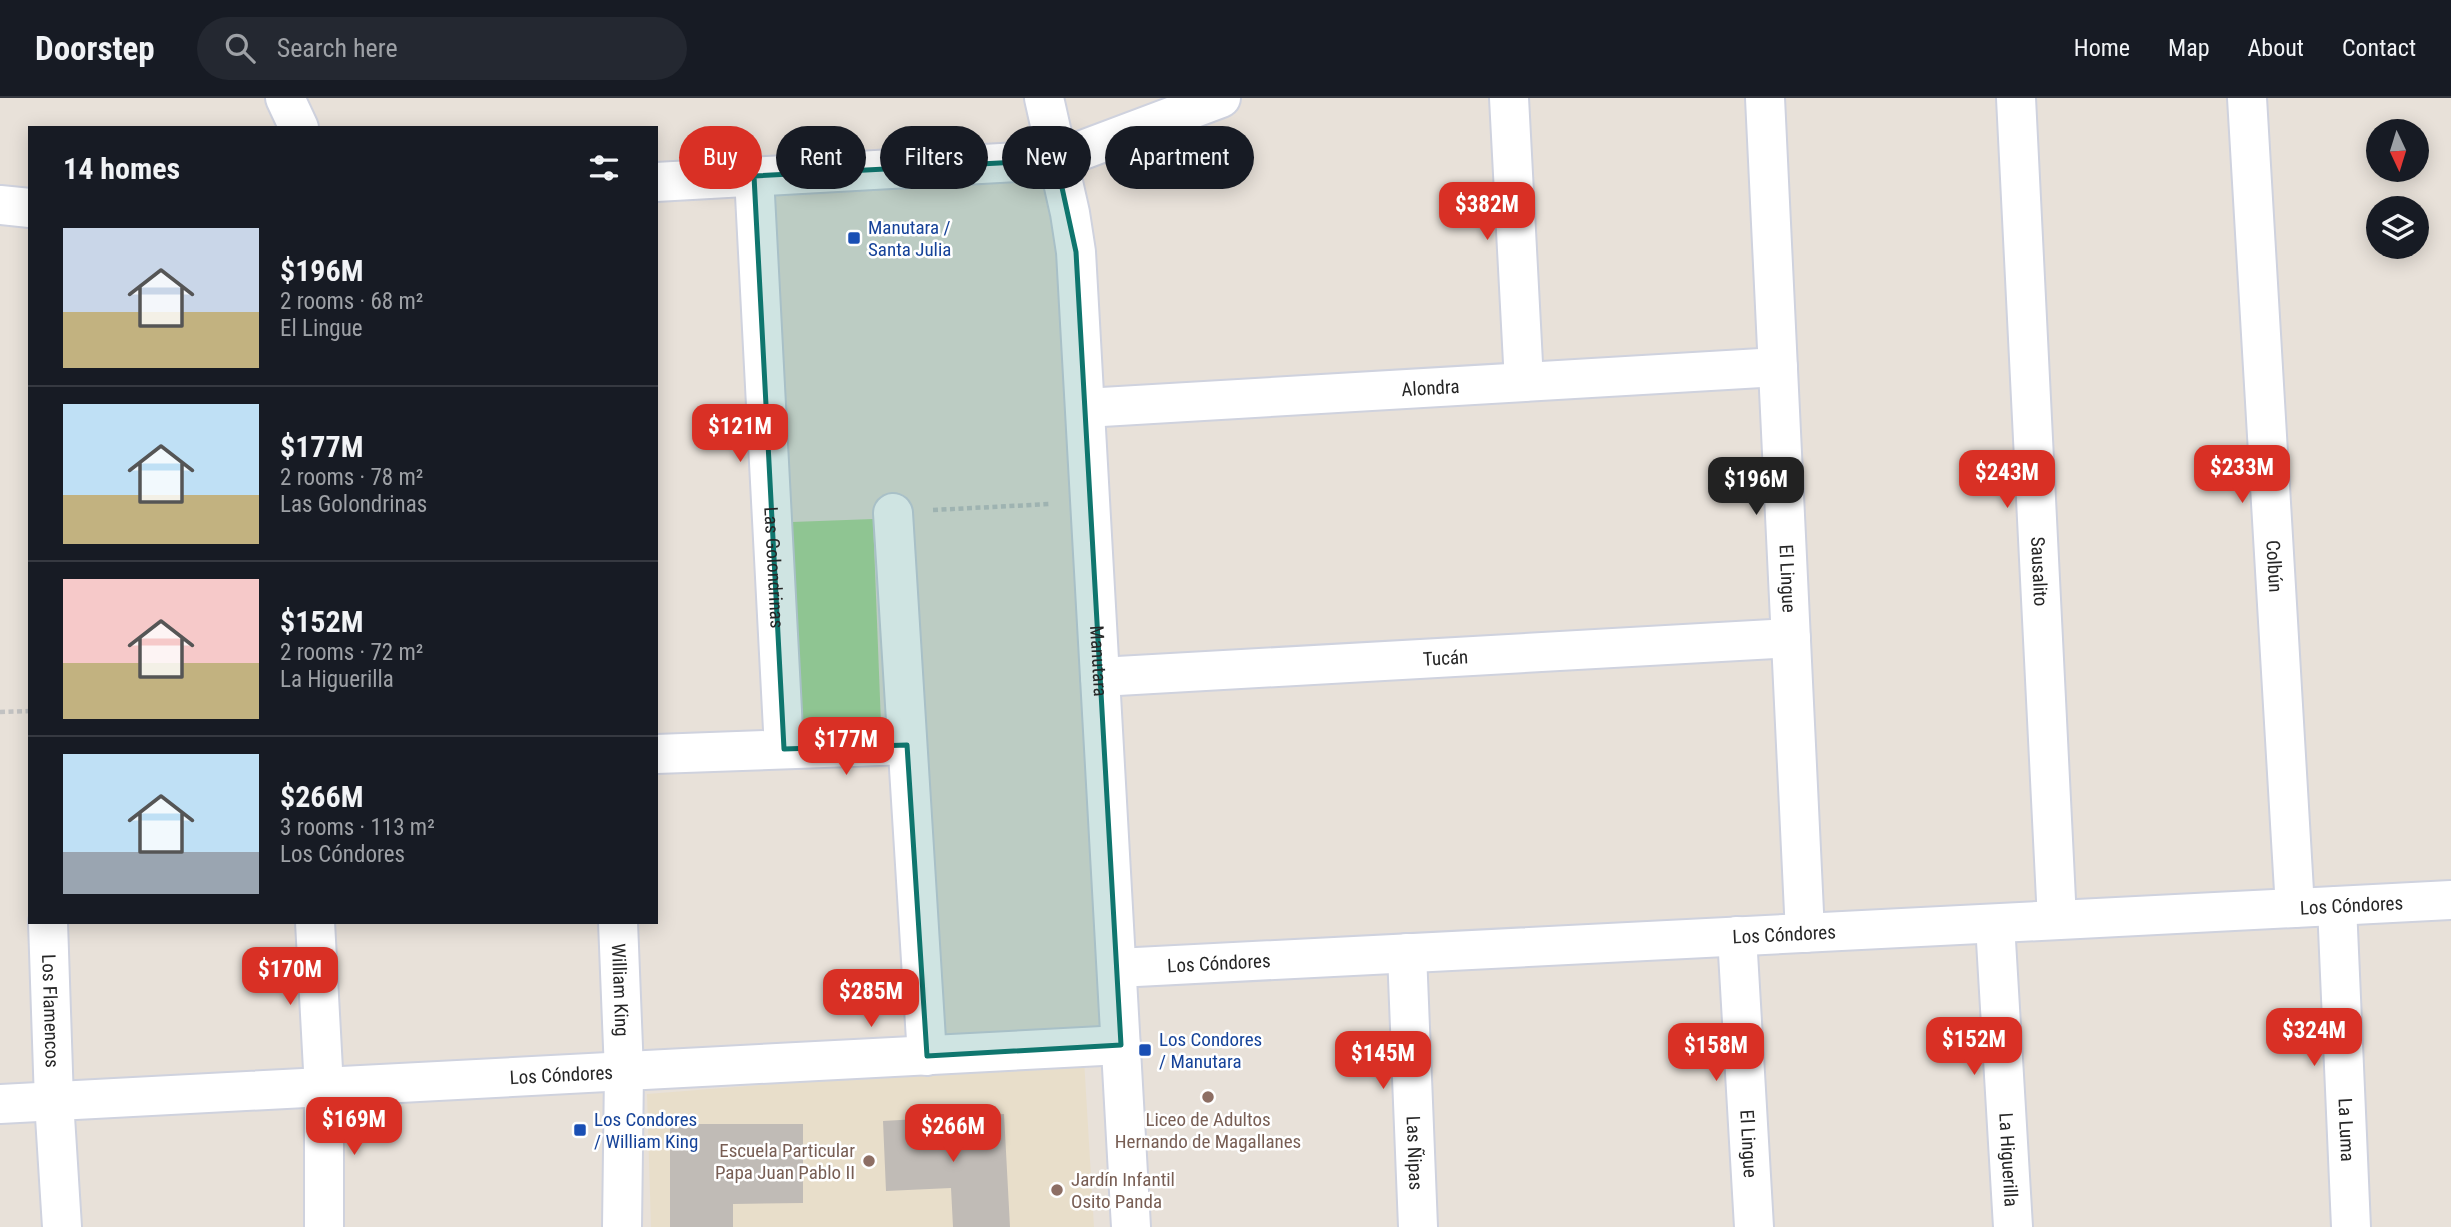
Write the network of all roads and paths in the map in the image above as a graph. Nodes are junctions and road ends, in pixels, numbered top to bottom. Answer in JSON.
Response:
{"nodes":[{"id":1,"x":285,"y":98,"type":"edge"},
{"id":2,"x":1044,"y":98,"type":"edge"},
{"id":3,"x":1221,"y":98,"type":"edge"},
{"id":4,"x":1509,"y":98,"type":"edge"},
{"id":5,"x":1765,"y":98,"type":"edge"},
{"id":6,"x":2016,"y":98,"type":"edge"},
{"id":7,"x":2247,"y":98,"type":"edge"},
{"id":8,"x":298,"y":126,"type":"edge"},
{"id":9,"x":1049,"y":126,"type":"edge"},
{"id":10,"x":1091,"y":147,"type":"edge"},
{"id":11,"x":1002,"y":163,"type":"edge"},
{"id":12,"x":762,"y":176,"type":"edge"},
{"id":13,"x":679,"y":181,"type":"edge"},
{"id":14,"x":658,"y":182,"type":"edge"},
{"id":15,"x":755,"y":189,"type":"edge"},
{"id":16,"x":1064,"y":189,"type":"edge"},
{"id":17,"x":0,"y":205,"type":"edge"},
{"id":18,"x":28,"y":208,"type":"edge"},
{"id":19,"x":1778,"y":367,"type":"junction"},
{"id":20,"x":1524,"y":382,"type":"junction"},
{"id":21,"x":1085,"y":408,"type":"junction"},
{"id":22,"x":1050,"y":504,"type":"dead end"},
{"id":23,"x":893,"y":513,"type":"joint"},
{"id":24,"x":1791,"y":638,"type":"junction"},
{"id":25,"x":1100,"y":677,"type":"junction"},
{"id":26,"x":28,"y":711,"type":"edge"},
{"id":27,"x":0,"y":712,"type":"edge"},
{"id":28,"x":907,"y":745,"type":"junction"},
{"id":29,"x":784,"y":749,"type":"junction"},
{"id":30,"x":658,"y":754,"type":"edge"},
{"id":31,"x":2451,"y":900,"type":"edge"},
{"id":32,"x":2337,"y":906,"type":"junction"},
{"id":33,"x":2295,"y":908,"type":"junction"},
{"id":34,"x":2057,"y":920,"type":"junction"},
{"id":35,"x":1996,"y":923,"type":"junction"},
{"id":36,"x":48,"y":924,"type":"edge"},
{"id":37,"x":315,"y":924,"type":"edge"},
{"id":38,"x":618,"y":924,"type":"edge"},
{"id":39,"x":1805,"y":933,"type":"junction"},
{"id":40,"x":1737,"y":936,"type":"junction"},
{"id":41,"x":1407,"y":953,"type":"junction"},
{"id":42,"x":1117,"y":968,"type":"junction"},
{"id":43,"x":1121,"y":1045,"type":"junction"},
{"id":44,"x":927,"y":1056,"type":"junction"},
{"id":45,"x":624,"y":1072,"type":"junction"},
{"id":46,"x":324,"y":1088,"type":"junction"},
{"id":47,"x":54,"y":1101,"type":"junction"},
{"id":48,"x":0,"y":1104,"type":"edge"},
{"id":49,"x":62,"y":1227,"type":"edge"},
{"id":50,"x":324,"y":1227,"type":"edge"},
{"id":51,"x":622,"y":1227,"type":"edge"},
{"id":52,"x":1131,"y":1227,"type":"edge"},
{"id":53,"x":1418,"y":1227,"type":"edge"},
{"id":54,"x":1754,"y":1227,"type":"edge"},
{"id":55,"x":2013,"y":1227,"type":"edge"},
{"id":56,"x":2351,"y":1227,"type":"edge"}],
"edges":[{"from":1,"to":8,"type":"street"},
{"from":2,"to":9,"type":"street","name":"Manutara"},
{"from":3,"to":10,"type":"street"},
{"from":4,"to":20,"type":"street"},
{"from":5,"to":19,"type":"street","name":"El Lingue"},
{"from":6,"to":34,"type":"street","name":"Sausalito"},
{"from":7,"to":33,"type":"street","name":"Colbún"},
{"from":11,"to":12,"type":"street"},
{"from":13,"to":14,"type":"street"},
{"from":15,"to":29,"type":"street","name":"Las Golondrinas"},
{"from":16,"to":21,"type":"street","name":"Manutara"},
{"from":17,"to":18,"type":"street"},
{"from":19,"to":20,"type":"street","name":"Alondra"},
{"from":19,"to":24,"type":"street","name":"El Lingue"},
{"from":20,"to":21,"type":"street","name":"Alondra"},
{"from":21,"to":25,"type":"street","name":"Manutara"},
{"from":22,"to":23,"type":"path"},
{"from":23,"to":28,"type":"street"},
{"from":24,"to":25,"type":"street","name":"Tucán"},
{"from":24,"to":39,"type":"street","name":"El Lingue"},
{"from":25,"to":42,"type":"street","name":"Manutara"},
{"from":26,"to":27,"type":"path"},
{"from":28,"to":29,"type":"street"},
{"from":28,"to":44,"type":"street"},
{"from":29,"to":30,"type":"street"},
{"from":31,"to":32,"type":"street","name":"Los Cóndores"},
{"from":32,"to":33,"type":"street","name":"Los Cóndores"},
{"from":32,"to":56,"type":"street","name":"La Luma"},
{"from":33,"to":34,"type":"street","name":"Los Cóndores"},
{"from":34,"to":35,"type":"street","name":"Los Cóndores"},
{"from":35,"to":39,"type":"street","name":"Los Cóndores"},
{"from":35,"to":55,"type":"street","name":"La Higuerilla"},
{"from":36,"to":47,"type":"street","name":"Los Flamencos"},
{"from":37,"to":46,"type":"street"},
{"from":38,"to":45,"type":"street","name":"William King"},
{"from":39,"to":40,"type":"street","name":"Los Cóndores"},
{"from":40,"to":41,"type":"street","name":"Los Cóndores"},
{"from":40,"to":54,"type":"street","name":"El Lingue"},
{"from":41,"to":42,"type":"street","name":"Los Cóndores"},
{"from":41,"to":53,"type":"street","name":"Las Ñipas"},
{"from":42,"to":43,"type":"street","name":"Manutara"},
{"from":43,"to":44,"type":"street","name":"Los Cóndores"},
{"from":43,"to":52,"type":"street","name":"Manutara"},
{"from":44,"to":45,"type":"street","name":"Los Cóndores"},
{"from":45,"to":46,"type":"street","name":"Los Cóndores"},
{"from":45,"to":51,"type":"street","name":"William King"},
{"from":46,"to":47,"type":"street","name":"Los Cóndores"},
{"from":46,"to":50,"type":"street"},
{"from":47,"to":48,"type":"street","name":"Los Cóndores"},
{"from":47,"to":49,"type":"street","name":"Los Flamencos"}]}
